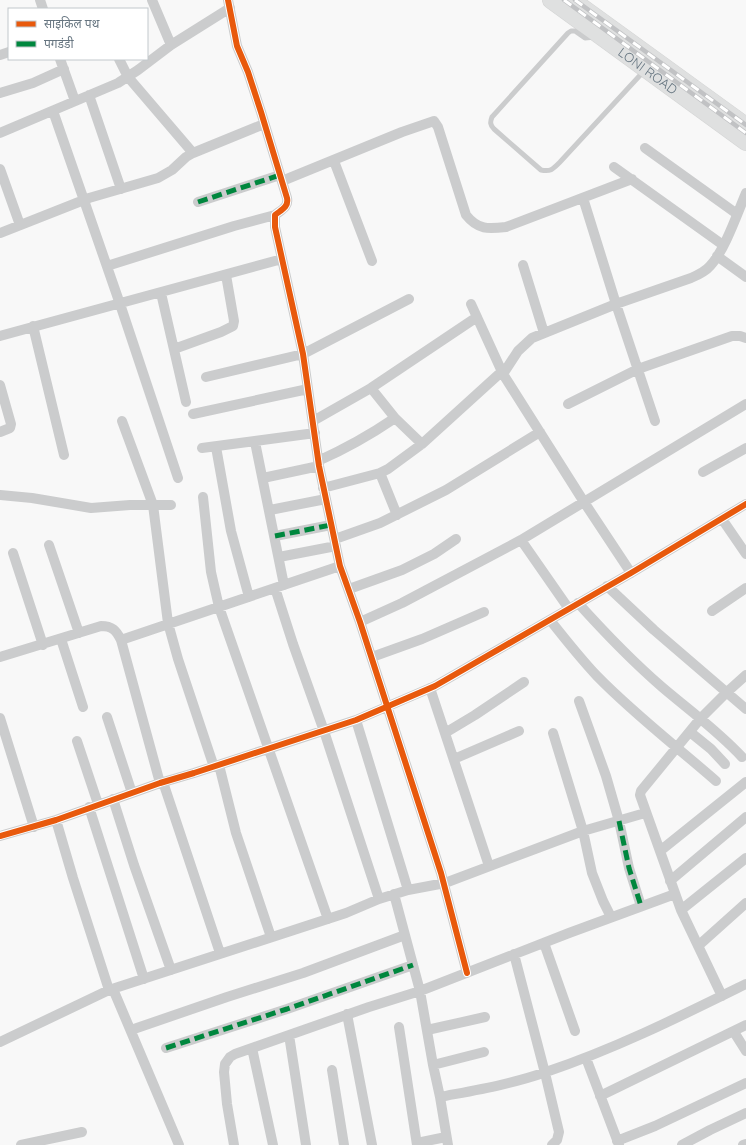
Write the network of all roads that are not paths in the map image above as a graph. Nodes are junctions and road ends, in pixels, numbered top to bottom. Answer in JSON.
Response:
{"nodes":[{"id":1,"x":152,"y":0,"type":"edge"},
{"id":2,"x":551,"y":0,"type":"edge"},
{"id":3,"x":572,"y":0,"type":"edge"},
{"id":4,"x":229,"y":4,"type":"edge"},
{"id":5,"x":599,"y":35,"type":"junction"},
{"id":6,"x":172,"y":45,"type":"junction"},
{"id":7,"x":60,"y":60,"type":"edge"},
{"id":8,"x":120,"y":60,"type":"edge"},
{"id":9,"x":64,"y":69,"type":"junction"},
{"id":10,"x":646,"y":69,"type":"junction"},
{"id":11,"x":128,"y":77,"type":"junction"},
{"id":12,"x":0,"y":93,"type":"edge"},
{"id":13,"x":89,"y":95,"type":"junction"},
{"id":14,"x":75,"y":101,"type":"junction"},
{"id":15,"x":53,"y":111,"type":"junction"},
{"id":16,"x":264,"y":124,"type":"junction"},
{"id":17,"x":746,"y":126,"type":"edge"},
{"id":18,"x":0,"y":133,"type":"edge"},
{"id":19,"x":746,"y":142,"type":"edge"},
{"id":20,"x":645,"y":148,"type":"dead end"},
{"id":21,"x":193,"y":152,"type":"junction"},
{"id":22,"x":334,"y":161,"type":"junction"},
{"id":23,"x":614,"y":167,"type":"dead end"},
{"id":24,"x":0,"y":169,"type":"edge"},
{"id":25,"x":281,"y":178,"type":"junction"},
{"id":26,"x":632,"y":180,"type":"junction"},
{"id":27,"x":121,"y":189,"type":"junction"},
{"id":28,"x":746,"y":193,"type":"edge"},
{"id":29,"x":583,"y":198,"type":"junction"},
{"id":30,"x":84,"y":200,"type":"junction"},
{"id":31,"x":198,"y":202,"type":"dead end"},
{"id":32,"x":737,"y":214,"type":"junction"},
{"id":33,"x":275,"y":215,"type":"junction"},
{"id":34,"x":20,"y":225,"type":"junction"},
{"id":35,"x":0,"y":233,"type":"edge"},
{"id":36,"x":723,"y":245,"type":"junction"},
{"id":37,"x":717,"y":256,"type":"junction"},
{"id":38,"x":282,"y":259,"type":"junction"},
{"id":39,"x":372,"y":260,"type":"dead end"},
{"id":40,"x":523,"y":265,"type":"dead end"},
{"id":41,"x":107,"y":266,"type":"junction"},
{"id":42,"x":226,"y":275,"type":"junction"},
{"id":43,"x":746,"y":277,"type":"edge"},
{"id":44,"x":162,"y":293,"type":"junction"},
{"id":45,"x":409,"y":298,"type":"dead end"},
{"id":46,"x":120,"y":304,"type":"junction"},
{"id":47,"x":471,"y":304,"type":"dead end"},
{"id":48,"x":616,"y":304,"type":"junction"},
{"id":49,"x":477,"y":317,"type":"junction"},
{"id":50,"x":33,"y":326,"type":"junction"},
{"id":51,"x":544,"y":333,"type":"junction"},
{"id":52,"x":0,"y":336,"type":"edge"},
{"id":53,"x":746,"y":338,"type":"edge"},
{"id":54,"x":174,"y":349,"type":"junction"},
{"id":55,"x":303,"y":354,"type":"junction"},
{"id":56,"x":638,"y":370,"type":"junction"},
{"id":57,"x":503,"y":374,"type":"junction"},
{"id":58,"x":206,"y":377,"type":"dead end"},
{"id":59,"x":0,"y":385,"type":"edge"},
{"id":60,"x":308,"y":388,"type":"junction"},
{"id":61,"x":371,"y":388,"type":"junction"},
{"id":62,"x":186,"y":402,"type":"dead end"},
{"id":63,"x":568,"y":404,"type":"dead end"},
{"id":64,"x":746,"y":404,"type":"edge"},
{"id":65,"x":193,"y":414,"type":"dead end"},
{"id":66,"x":395,"y":418,"type":"junction"},
{"id":67,"x":655,"y":420,"type":"dead end"},
{"id":68,"x":122,"y":421,"type":"dead end"},
{"id":69,"x":313,"y":421,"type":"junction"},
{"id":70,"x":0,"y":432,"type":"edge"},
{"id":71,"x":540,"y":432,"type":"junction"},
{"id":72,"x":315,"y":433,"type":"junction"},
{"id":73,"x":255,"y":442,"type":"junction"},
{"id":74,"x":422,"y":444,"type":"junction"},
{"id":75,"x":216,"y":447,"type":"junction"},
{"id":76,"x":202,"y":448,"type":"dead end"},
{"id":77,"x":746,"y":448,"type":"edge"},
{"id":78,"x":64,"y":455,"type":"dead end"},
{"id":79,"x":319,"y":463,"type":"junction"},
{"id":80,"x":703,"y":472,"type":"dead end"},
{"id":81,"x":380,"y":473,"type":"junction"},
{"id":82,"x":178,"y":478,"type":"dead end"},
{"id":83,"x":263,"y":478,"type":"junction"},
{"id":84,"x":323,"y":488,"type":"junction"},
{"id":85,"x":0,"y":495,"type":"edge"},
{"id":86,"x":203,"y":497,"type":"dead end"},
{"id":87,"x":326,"y":499,"type":"junction"},
{"id":88,"x":584,"y":502,"type":"junction"},
{"id":89,"x":746,"y":504,"type":"edge"},
{"id":90,"x":153,"y":505,"type":"junction"},
{"id":91,"x":171,"y":505,"type":"dead end"},
{"id":92,"x":270,"y":510,"type":"junction"},
{"id":93,"x":397,"y":515,"type":"junction"},
{"id":94,"x":722,"y":519,"type":"junction"},
{"id":95,"x":331,"y":525,"type":"junction"},
{"id":96,"x":275,"y":536,"type":"junction"},
{"id":97,"x":456,"y":539,"type":"dead end"},
{"id":98,"x":521,"y":540,"type":"junction"},
{"id":99,"x":336,"y":542,"type":"junction"},
{"id":100,"x":49,"y":545,"type":"dead end"},
{"id":101,"x":13,"y":553,"type":"dead end"},
{"id":102,"x":746,"y":554,"type":"edge"},
{"id":103,"x":279,"y":558,"type":"junction"},
{"id":104,"x":340,"y":566,"type":"junction"},
{"id":105,"x":631,"y":573,"type":"junction"},
{"id":106,"x":607,"y":586,"type":"junction"},
{"id":107,"x":280,"y":587,"type":"junction"},
{"id":108,"x":746,"y":588,"type":"edge"},
{"id":109,"x":349,"y":589,"type":"junction"},
{"id":110,"x":249,"y":597,"type":"junction"},
{"id":111,"x":578,"y":603,"type":"junction"},
{"id":112,"x":219,"y":607,"type":"junction"},
{"id":113,"x":569,"y":609,"type":"junction"},
{"id":114,"x":712,"y":611,"type":"dead end"},
{"id":115,"x":484,"y":612,"type":"dead end"},
{"id":116,"x":550,"y":620,"type":"junction"},
{"id":117,"x":360,"y":622,"type":"junction"},
{"id":118,"x":168,"y":623,"type":"junction"},
{"id":119,"x":79,"y":633,"type":"junction"},
{"id":120,"x":62,"y":639,"type":"junction"},
{"id":121,"x":121,"y":640,"type":"junction"},
{"id":122,"x":43,"y":645,"type":"junction"},
{"id":123,"x":0,"y":657,"type":"edge"},
{"id":124,"x":372,"y":657,"type":"junction"},
{"id":125,"x":746,"y":675,"type":"edge"},
{"id":126,"x":524,"y":682,"type":"dead end"},
{"id":127,"x":430,"y":688,"type":"junction"},
{"id":128,"x":726,"y":693,"type":"junction"},
{"id":129,"x":579,"y":701,"type":"dead end"},
{"id":130,"x":83,"y":707,"type":"dead end"},
{"id":131,"x":388,"y":707,"type":"junction"},
{"id":132,"x":746,"y":709,"type":"edge"},
{"id":133,"x":107,"y":717,"type":"dead end"},
{"id":134,"x":0,"y":718,"type":"edge"},
{"id":135,"x":700,"y":719,"type":"junction"},
{"id":136,"x":356,"y":720,"type":"junction"},
{"id":137,"x":324,"y":731,"type":"junction"},
{"id":138,"x":519,"y":731,"type":"dead end"},
{"id":139,"x":690,"y":732,"type":"junction"},
{"id":140,"x":445,"y":733,"type":"junction"},
{"id":141,"x":553,"y":733,"type":"dead end"},
{"id":142,"x":77,"y":741,"type":"dead end"},
{"id":143,"x":678,"y":748,"type":"junction"},
{"id":144,"x":267,"y":749,"type":"junction"},
{"id":145,"x":742,"y":758,"type":"dead end"},
{"id":146,"x":454,"y":759,"type":"junction"},
{"id":147,"x":725,"y":764,"type":"dead end"},
{"id":148,"x":216,"y":766,"type":"junction"},
{"id":149,"x":716,"y":781,"type":"dead end"},
{"id":150,"x":161,"y":782,"type":"junction"},
{"id":151,"x":746,"y":782,"type":"edge"},
{"id":152,"x":132,"y":792,"type":"junction"},
{"id":153,"x":114,"y":799,"type":"junction"},
{"id":154,"x":94,"y":806,"type":"junction"},
{"id":155,"x":645,"y":813,"type":"junction"},
{"id":156,"x":746,"y":817,"type":"edge"},
{"id":157,"x":56,"y":820,"type":"junction"},
{"id":158,"x":619,"y":820,"type":"junction"},
{"id":159,"x":34,"y":826,"type":"junction"},
{"id":160,"x":583,"y":831,"type":"junction"},
{"id":161,"x":0,"y":836,"type":"edge"},
{"id":162,"x":660,"y":851,"type":"junction"},
{"id":163,"x":746,"y":858,"type":"edge"},
{"id":164,"x":489,"y":866,"type":"junction"},
{"id":165,"x":670,"y":881,"type":"junction"},
{"id":166,"x":444,"y":883,"type":"junction"},
{"id":167,"x":408,"y":890,"type":"junction"},
{"id":168,"x":394,"y":894,"type":"junction"},
{"id":169,"x":675,"y":894,"type":"junction"},
{"id":170,"x":378,"y":899,"type":"junction"},
{"id":171,"x":746,"y":903,"type":"edge"},
{"id":172,"x":641,"y":906,"type":"junction"},
{"id":173,"x":681,"y":910,"type":"junction"},
{"id":174,"x":611,"y":917,"type":"junction"},
{"id":175,"x":328,"y":919,"type":"junction"},
{"id":176,"x":405,"y":936,"type":"junction"},
{"id":177,"x":271,"y":937,"type":"junction"},
{"id":178,"x":544,"y":943,"type":"junction"},
{"id":179,"x":698,"y":946,"type":"junction"},
{"id":180,"x":220,"y":953,"type":"junction"},
{"id":181,"x":514,"y":954,"type":"junction"},
{"id":182,"x":414,"y":965,"type":"junction"},
{"id":183,"x":171,"y":970,"type":"junction"},
{"id":184,"x":467,"y":973,"type":"junction"},
{"id":185,"x":144,"y":979,"type":"junction"},
{"id":186,"x":746,"y":984,"type":"edge"},
{"id":187,"x":111,"y":989,"type":"junction"},
{"id":188,"x":420,"y":991,"type":"junction"},
{"id":189,"x":722,"y":996,"type":"junction"},
{"id":190,"x":347,"y":1014,"type":"junction"},
{"id":191,"x":485,"y":1018,"type":"dead end"},
{"id":192,"x":746,"y":1025,"type":"edge"},
{"id":193,"x":399,"y":1028,"type":"dead end"},
{"id":194,"x":131,"y":1030,"type":"junction"},
{"id":195,"x":427,"y":1030,"type":"junction"},
{"id":196,"x":575,"y":1031,"type":"dead end"},
{"id":197,"x":734,"y":1032,"type":"junction"},
{"id":198,"x":290,"y":1035,"type":"junction"},
{"id":199,"x":0,"y":1042,"type":"edge"},
{"id":200,"x":166,"y":1048,"type":"dead end"},
{"id":201,"x":252,"y":1048,"type":"junction"},
{"id":202,"x":746,"y":1051,"type":"edge"},
{"id":203,"x":484,"y":1052,"type":"dead end"},
{"id":204,"x":586,"y":1058,"type":"junction"},
{"id":205,"x":432,"y":1065,"type":"junction"},
{"id":206,"x":332,"y":1070,"type":"dead end"},
{"id":207,"x":545,"y":1073,"type":"junction"},
{"id":208,"x":746,"y":1083,"type":"edge"},
{"id":209,"x":600,"y":1096,"type":"junction"},
{"id":210,"x":440,"y":1097,"type":"junction"},
{"id":211,"x":746,"y":1113,"type":"edge"},
{"id":212,"x":82,"y":1132,"type":"dead end"},
{"id":213,"x":447,"y":1141,"type":"edge"},
{"id":214,"x":618,"y":1143,"type":"edge"},
{"id":215,"x":417,"y":1144,"type":"edge"},
{"id":216,"x":746,"y":1144,"type":"edge"},
{"id":217,"x":21,"y":1145,"type":"edge"},
{"id":218,"x":179,"y":1145,"type":"edge"},
{"id":219,"x":234,"y":1145,"type":"edge"},
{"id":220,"x":273,"y":1145,"type":"edge"},
{"id":221,"x":306,"y":1145,"type":"edge"},
{"id":222,"x":344,"y":1145,"type":"edge"},
{"id":223,"x":372,"y":1145,"type":"edge"},
{"id":224,"x":552,"y":1145,"type":"edge"},
{"id":225,"x":682,"y":1145,"type":"edge"},
{"id":226,"x":743,"y":1145,"type":"edge"}],
"edges":[{"from":1,"to":6,"type":"street"},
{"from":2,"to":5,"type":"highway","name":"LONI ROAD"},
{"from":3,"to":17,"type":"highway","name":"LONI ROAD"},
{"from":4,"to":6,"type":"street"},
{"from":4,"to":16,"type":"street"},
{"from":5,"to":10,"type":"highway","name":"LONI ROAD"},
{"from":5,"to":10,"type":"lane"},
{"from":6,"to":11,"type":"street"},
{"from":7,"to":9,"type":"street"},
{"from":8,"to":11,"type":"street"},
{"from":9,"to":12,"type":"street"},
{"from":9,"to":14,"type":"street"},
{"from":10,"to":19,"type":"highway","name":"LONI ROAD"},
{"from":11,"to":13,"type":"street"},
{"from":11,"to":21,"type":"street"},
{"from":13,"to":14,"type":"street"},
{"from":13,"to":27,"type":"street"},
{"from":14,"to":15,"type":"street"},
{"from":15,"to":18,"type":"street"},
{"from":15,"to":30,"type":"street"},
{"from":16,"to":21,"type":"street"},
{"from":16,"to":25,"type":"street"},
{"from":20,"to":32,"type":"street"},
{"from":21,"to":27,"type":"street"},
{"from":22,"to":25,"type":"street"},
{"from":22,"to":29,"type":"street"},
{"from":22,"to":39,"type":"street"},
{"from":23,"to":26,"type":"street"},
{"from":24,"to":34,"type":"street"},
{"from":25,"to":31,"type":"street"},
{"from":25,"to":33,"type":"street"},
{"from":26,"to":29,"type":"street"},
{"from":26,"to":36,"type":"street"},
{"from":27,"to":30,"type":"street"},
{"from":28,"to":32,"type":"street"},
{"from":29,"to":48,"type":"street"},
{"from":30,"to":34,"type":"street"},
{"from":30,"to":41,"type":"street"},
{"from":32,"to":36,"type":"street"},
{"from":33,"to":38,"type":"street"},
{"from":33,"to":41,"type":"street"},
{"from":34,"to":35,"type":"street"},
{"from":36,"to":37,"type":"street"},
{"from":37,"to":43,"type":"street"},
{"from":37,"to":48,"type":"street"},
{"from":38,"to":42,"type":"street"},
{"from":38,"to":55,"type":"street"},
{"from":40,"to":51,"type":"street"},
{"from":41,"to":46,"type":"street"},
{"from":42,"to":44,"type":"street"},
{"from":42,"to":54,"type":"street"},
{"from":44,"to":46,"type":"street"},
{"from":44,"to":54,"type":"street"},
{"from":45,"to":55,"type":"street"},
{"from":46,"to":50,"type":"street"},
{"from":46,"to":82,"type":"street"},
{"from":47,"to":49,"type":"street"},
{"from":48,"to":51,"type":"street"},
{"from":48,"to":56,"type":"street"},
{"from":49,"to":57,"type":"street"},
{"from":49,"to":61,"type":"street"},
{"from":50,"to":52,"type":"street"},
{"from":50,"to":78,"type":"street"},
{"from":51,"to":57,"type":"street"},
{"from":53,"to":56,"type":"street"},
{"from":54,"to":62,"type":"street"},
{"from":55,"to":58,"type":"street"},
{"from":55,"to":60,"type":"street"},
{"from":56,"to":63,"type":"street"},
{"from":56,"to":67,"type":"street"},
{"from":57,"to":71,"type":"street"},
{"from":57,"to":74,"type":"street"},
{"from":59,"to":70,"type":"street"},
{"from":60,"to":65,"type":"street"},
{"from":60,"to":69,"type":"street"},
{"from":61,"to":66,"type":"street"},
{"from":61,"to":69,"type":"street"},
{"from":64,"to":88,"type":"street"},
{"from":66,"to":74,"type":"street"},
{"from":66,"to":79,"type":"street"},
{"from":68,"to":90,"type":"street"},
{"from":69,"to":72,"type":"street"},
{"from":71,"to":88,"type":"street"},
{"from":71,"to":93,"type":"street"},
{"from":72,"to":73,"type":"street"},
{"from":72,"to":79,"type":"street"},
{"from":73,"to":75,"type":"street"},
{"from":73,"to":83,"type":"street"},
{"from":74,"to":81,"type":"street"},
{"from":75,"to":76,"type":"street"},
{"from":75,"to":110,"type":"street"},
{"from":77,"to":80,"type":"street"},
{"from":79,"to":83,"type":"street"},
{"from":79,"to":84,"type":"street"},
{"from":81,"to":84,"type":"street"},
{"from":81,"to":93,"type":"street"},
{"from":83,"to":92,"type":"street"},
{"from":84,"to":87,"type":"street"},
{"from":85,"to":90,"type":"street"},
{"from":86,"to":112,"type":"street"},
{"from":87,"to":92,"type":"street"},
{"from":87,"to":95,"type":"street"},
{"from":88,"to":98,"type":"street"},
{"from":88,"to":105,"type":"street"},
{"from":89,"to":94,"type":"street"},
{"from":90,"to":91,"type":"street"},
{"from":90,"to":118,"type":"street"},
{"from":92,"to":96,"type":"street"},
{"from":93,"to":99,"type":"street"},
{"from":94,"to":102,"type":"street"},
{"from":94,"to":105,"type":"street"},
{"from":95,"to":96,"type":"street"},
{"from":95,"to":99,"type":"street"},
{"from":96,"to":103,"type":"street"},
{"from":97,"to":109,"type":"street"},
{"from":98,"to":113,"type":"street"},
{"from":98,"to":117,"type":"street"},
{"from":99,"to":103,"type":"street"},
{"from":99,"to":104,"type":"street"},
{"from":100,"to":119,"type":"street"},
{"from":101,"to":122,"type":"street"},
{"from":103,"to":107,"type":"street"},
{"from":104,"to":107,"type":"street"},
{"from":104,"to":109,"type":"street"},
{"from":105,"to":106,"type":"street"},
{"from":106,"to":111,"type":"street"},
{"from":106,"to":128,"type":"street"},
{"from":107,"to":110,"type":"street"},
{"from":107,"to":137,"type":"street"},
{"from":108,"to":114,"type":"street"},
{"from":109,"to":117,"type":"street"},
{"from":110,"to":112,"type":"street"},
{"from":111,"to":113,"type":"street"},
{"from":111,"to":135,"type":"street"},
{"from":112,"to":118,"type":"street"},
{"from":112,"to":144,"type":"street"},
{"from":113,"to":116,"type":"street"},
{"from":115,"to":124,"type":"street"},
{"from":116,"to":127,"type":"street"},
{"from":116,"to":143,"type":"street"},
{"from":117,"to":124,"type":"street"},
{"from":118,"to":121,"type":"street"},
{"from":118,"to":148,"type":"street"},
{"from":119,"to":120,"type":"street"},
{"from":119,"to":121,"type":"street"},
{"from":120,"to":122,"type":"street"},
{"from":120,"to":130,"type":"street"},
{"from":121,"to":150,"type":"street"},
{"from":122,"to":123,"type":"street"},
{"from":124,"to":131,"type":"street"},
{"from":125,"to":128,"type":"street"},
{"from":126,"to":140,"type":"street"},
{"from":127,"to":131,"type":"street"},
{"from":127,"to":140,"type":"street"},
{"from":128,"to":132,"type":"street"},
{"from":128,"to":135,"type":"street"},
{"from":129,"to":158,"type":"street"},
{"from":131,"to":136,"type":"street"},
{"from":131,"to":166,"type":"street"},
{"from":133,"to":152,"type":"street"},
{"from":134,"to":159,"type":"street"},
{"from":135,"to":139,"type":"street"},
{"from":135,"to":145,"type":"street"},
{"from":136,"to":137,"type":"street"},
{"from":136,"to":167,"type":"street"},
{"from":137,"to":144,"type":"street"},
{"from":137,"to":170,"type":"street"},
{"from":138,"to":146,"type":"street"},
{"from":139,"to":143,"type":"street"},
{"from":139,"to":147,"type":"street"},
{"from":140,"to":146,"type":"street"},
{"from":141,"to":160,"type":"street"},
{"from":142,"to":154,"type":"street"},
{"from":143,"to":149,"type":"street"},
{"from":143,"to":155,"type":"street"},
{"from":144,"to":148,"type":"street"},
{"from":144,"to":175,"type":"street"},
{"from":146,"to":164,"type":"street"},
{"from":148,"to":150,"type":"street"},
{"from":148,"to":177,"type":"street"},
{"from":150,"to":152,"type":"street"},
{"from":150,"to":180,"type":"street"},
{"from":151,"to":162,"type":"street"},
{"from":152,"to":153,"type":"street"},
{"from":153,"to":154,"type":"street"},
{"from":153,"to":183,"type":"street"},
{"from":154,"to":157,"type":"street"},
{"from":154,"to":185,"type":"street"},
{"from":155,"to":158,"type":"street"},
{"from":155,"to":162,"type":"street"},
{"from":156,"to":165,"type":"street"},
{"from":157,"to":159,"type":"street"},
{"from":157,"to":187,"type":"street"},
{"from":158,"to":160,"type":"street"},
{"from":158,"to":172,"type":"street"},
{"from":159,"to":161,"type":"street"},
{"from":160,"to":164,"type":"street"},
{"from":160,"to":174,"type":"street"},
{"from":162,"to":165,"type":"street"},
{"from":163,"to":173,"type":"street"},
{"from":164,"to":166,"type":"street"},
{"from":165,"to":169,"type":"street"},
{"from":166,"to":167,"type":"street"},
{"from":166,"to":184,"type":"street"},
{"from":167,"to":168,"type":"street"},
{"from":168,"to":170,"type":"street"},
{"from":168,"to":176,"type":"street"},
{"from":169,"to":172,"type":"street"},
{"from":169,"to":173,"type":"street"},
{"from":170,"to":175,"type":"street"},
{"from":171,"to":179,"type":"street"},
{"from":172,"to":174,"type":"street"},
{"from":173,"to":179,"type":"street"},
{"from":174,"to":178,"type":"street"},
{"from":175,"to":177,"type":"street"},
{"from":176,"to":182,"type":"street"},
{"from":176,"to":194,"type":"street"},
{"from":177,"to":180,"type":"street"},
{"from":178,"to":181,"type":"street"},
{"from":178,"to":196,"type":"street"},
{"from":179,"to":189,"type":"street"},
{"from":180,"to":183,"type":"street"},
{"from":181,"to":184,"type":"street"},
{"from":181,"to":207,"type":"street"},
{"from":182,"to":188,"type":"street"},
{"from":182,"to":200,"type":"street"},
{"from":183,"to":185,"type":"street"},
{"from":184,"to":188,"type":"street"},
{"from":185,"to":187,"type":"street"},
{"from":186,"to":189,"type":"street"},
{"from":187,"to":194,"type":"street"},
{"from":187,"to":199,"type":"street"},
{"from":188,"to":190,"type":"street"},
{"from":188,"to":195,"type":"street"},
{"from":189,"to":204,"type":"street"},
{"from":190,"to":198,"type":"street"},
{"from":190,"to":223,"type":"street"},
{"from":191,"to":195,"type":"street"},
{"from":192,"to":197,"type":"street"},
{"from":193,"to":215,"type":"street"},
{"from":194,"to":218,"type":"street"},
{"from":195,"to":205,"type":"street"},
{"from":197,"to":202,"type":"street"},
{"from":197,"to":209,"type":"street"},
{"from":198,"to":201,"type":"street"},
{"from":198,"to":221,"type":"street"},
{"from":201,"to":219,"type":"street"},
{"from":201,"to":220,"type":"street"},
{"from":203,"to":205,"type":"street"},
{"from":204,"to":207,"type":"street"},
{"from":204,"to":209,"type":"street"},
{"from":205,"to":210,"type":"street"},
{"from":206,"to":222,"type":"street"},
{"from":207,"to":210,"type":"street"},
{"from":207,"to":224,"type":"street"},
{"from":208,"to":214,"type":"street"},
{"from":209,"to":214,"type":"street"},
{"from":210,"to":213,"type":"street"},
{"from":211,"to":225,"type":"street"},
{"from":212,"to":217,"type":"street"},
{"from":213,"to":215,"type":"street"},
{"from":216,"to":226,"type":"street"}]}
